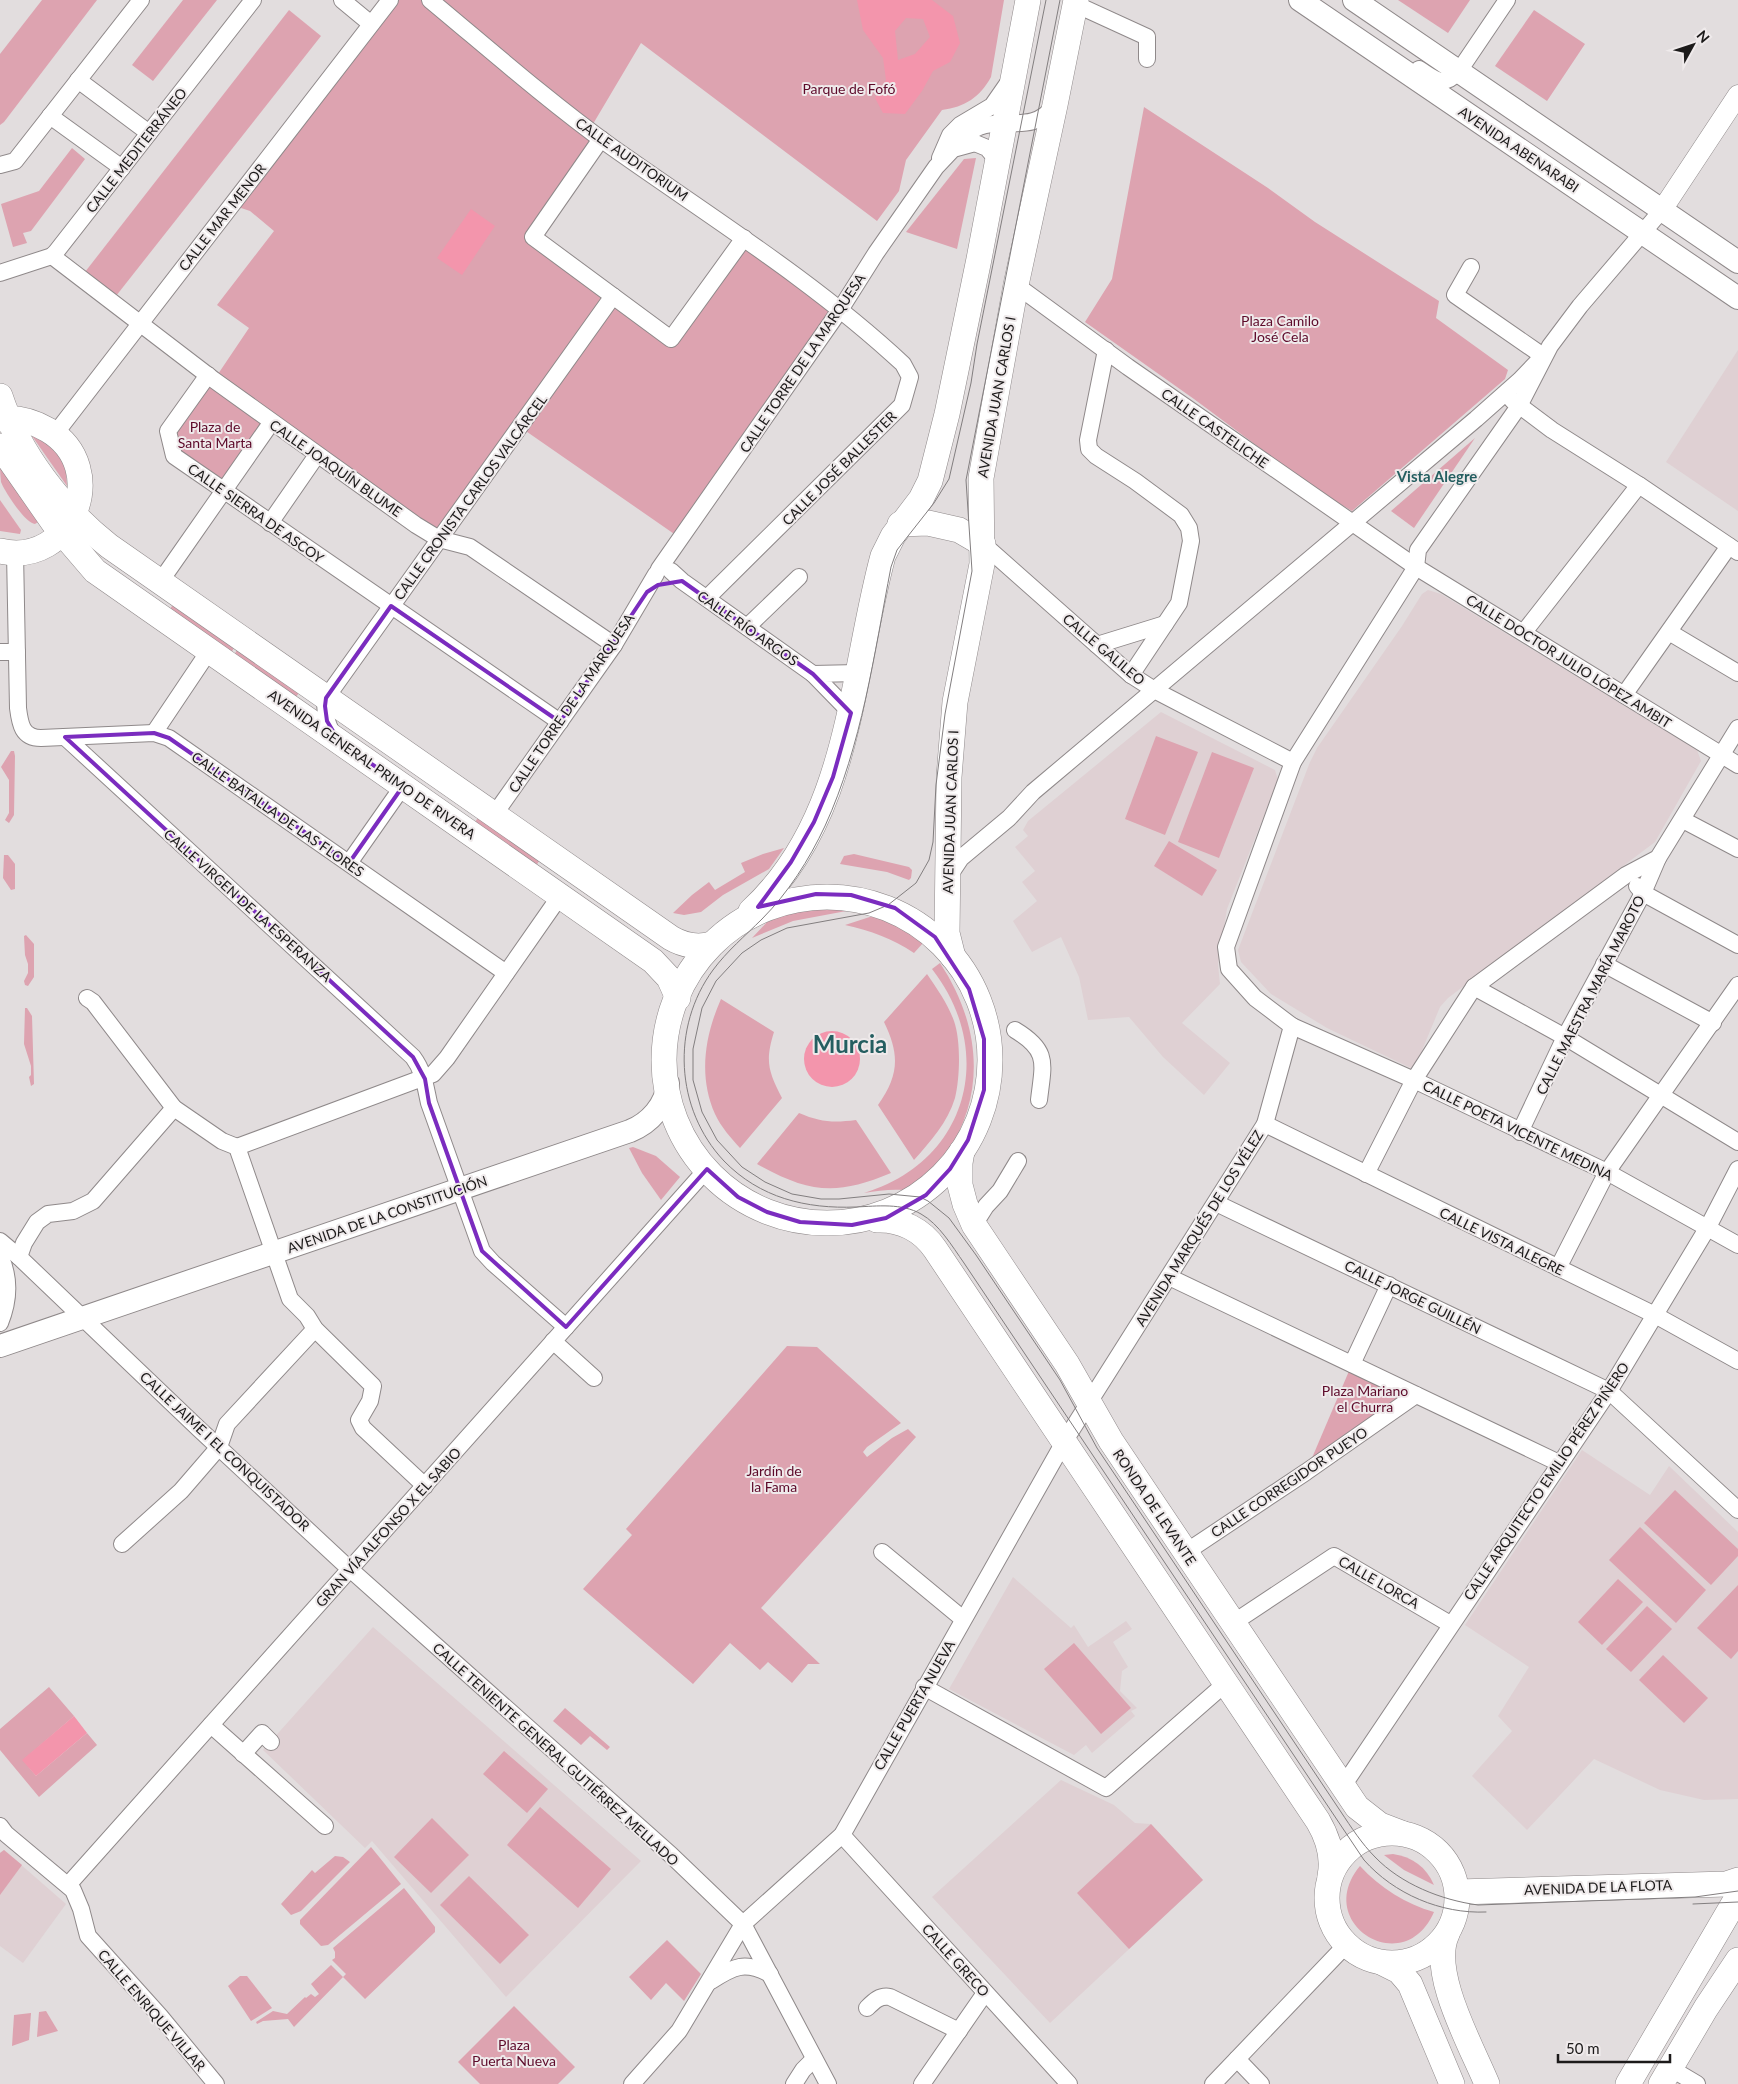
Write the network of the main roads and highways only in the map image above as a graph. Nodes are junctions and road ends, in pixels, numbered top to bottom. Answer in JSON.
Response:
{"nodes":[{"id":1,"x":1028,"y":0,"type":"edge"},
{"id":2,"x":1300,"y":0,"type":"edge"},
{"id":3,"x":1354,"y":0,"type":"edge"},
{"id":4,"x":1075,"y":2,"type":"edge"},
{"id":5,"x":1652,"y":222,"type":"junction"},
{"id":6,"x":1738,"y":262,"type":"edge"},
{"id":7,"x":1738,"y":298,"type":"edge"},
{"id":8,"x":2,"y":411,"type":"edge"},
{"id":9,"x":0,"y":446,"type":"edge"},
{"id":10,"x":67,"y":524,"type":"junction"},
{"id":11,"x":900,"y":524,"type":"junction"},
{"id":12,"x":983,"y":544,"type":"junction"},
{"id":13,"x":8,"y":552,"type":"edge"},
{"id":14,"x":741,"y":920,"type":"junction"},
{"id":15,"x":712,"y":944,"type":"junction"},
{"id":16,"x":961,"y":974,"type":"junction"},
{"id":17,"x":678,"y":998,"type":"junction"},
{"id":18,"x":668,"y":1082,"type":"junction"},
{"id":19,"x":963,"y":1150,"type":"junction"},
{"id":20,"x":877,"y":1220,"type":"junction"},
{"id":21,"x":0,"y":1346,"type":"edge"},
{"id":22,"x":1401,"y":1833,"type":"junction"},
{"id":23,"x":1330,"y":1876,"type":"junction"},
{"id":24,"x":1738,"y":1880,"type":"edge"},
{"id":25,"x":1458,"y":1892,"type":"junction"},
{"id":26,"x":1738,"y":1896,"type":"edge"},
{"id":27,"x":1447,"y":1934,"type":"junction"},
{"id":28,"x":1738,"y":1960,"type":"edge"},
{"id":29,"x":1383,"y":1963,"type":"junction"},
{"id":30,"x":1665,"y":2076,"type":"edge"},
{"id":31,"x":1452,"y":2083,"type":"edge"},
{"id":32,"x":1487,"y":2084,"type":"edge"},
{"id":33,"x":1628,"y":2084,"type":"edge"}],
"edges":[{"from":1,"to":11,"type":"main road"},
{"from":2,"to":5,"type":"main road","name":"AVENIDA ABENARABI"},
{"from":3,"to":5,"type":"main road","name":"AVENIDA ABENARABI"},
{"from":4,"to":12,"type":"main road","name":"AVENIDA JUAN CARLOS I"},
{"from":5,"to":6,"type":"main road","name":"AVENIDA ABENARABI"},
{"from":5,"to":7,"type":"main road","name":"AVENIDA ABENARABI"},
{"from":8,"to":10,"type":"main road"},
{"from":8,"to":10,"type":"main road"},
{"from":9,"to":10,"type":"main road"},
{"from":10,"to":13,"type":"main road"},
{"from":10,"to":15,"type":"main road","name":"AVENIDA GENERAL PRIMO DE RIVERA"},
{"from":10,"to":17,"type":"main road","name":"AVENIDA GENERAL PRIMO DE RIVERA"},
{"from":11,"to":12,"type":"main road"},
{"from":11,"to":14,"type":"main road"},
{"from":12,"to":16,"type":"main road","name":"AVENIDA JUAN CARLOS I"},
{"from":14,"to":15,"type":"main road"},
{"from":14,"to":16,"type":"main road"},
{"from":15,"to":17,"type":"main road"},
{"from":16,"to":19,"type":"main road"},
{"from":17,"to":18,"type":"main road"},
{"from":18,"to":20,"type":"main road"},
{"from":18,"to":21,"type":"main road","name":"AVENIDA DE LA CONSTITUCIÓN"},
{"from":19,"to":20,"type":"main road"},
{"from":19,"to":22,"type":"main road","name":"RONDA DE LEVANTE"},
{"from":20,"to":23,"type":"main road"},
{"from":22,"to":23,"type":"main road"},
{"from":22,"to":25,"type":"main road"},
{"from":23,"to":29,"type":"main road"},
{"from":24,"to":25,"type":"main road","name":"AVENIDA DE LA FLOTA"},
{"from":25,"to":27,"type":"main road"},
{"from":26,"to":33,"type":"main road"},
{"from":27,"to":29,"type":"main road"},
{"from":27,"to":32,"type":"main road"},
{"from":28,"to":30,"type":"main road"},
{"from":29,"to":31,"type":"main road"}]}
